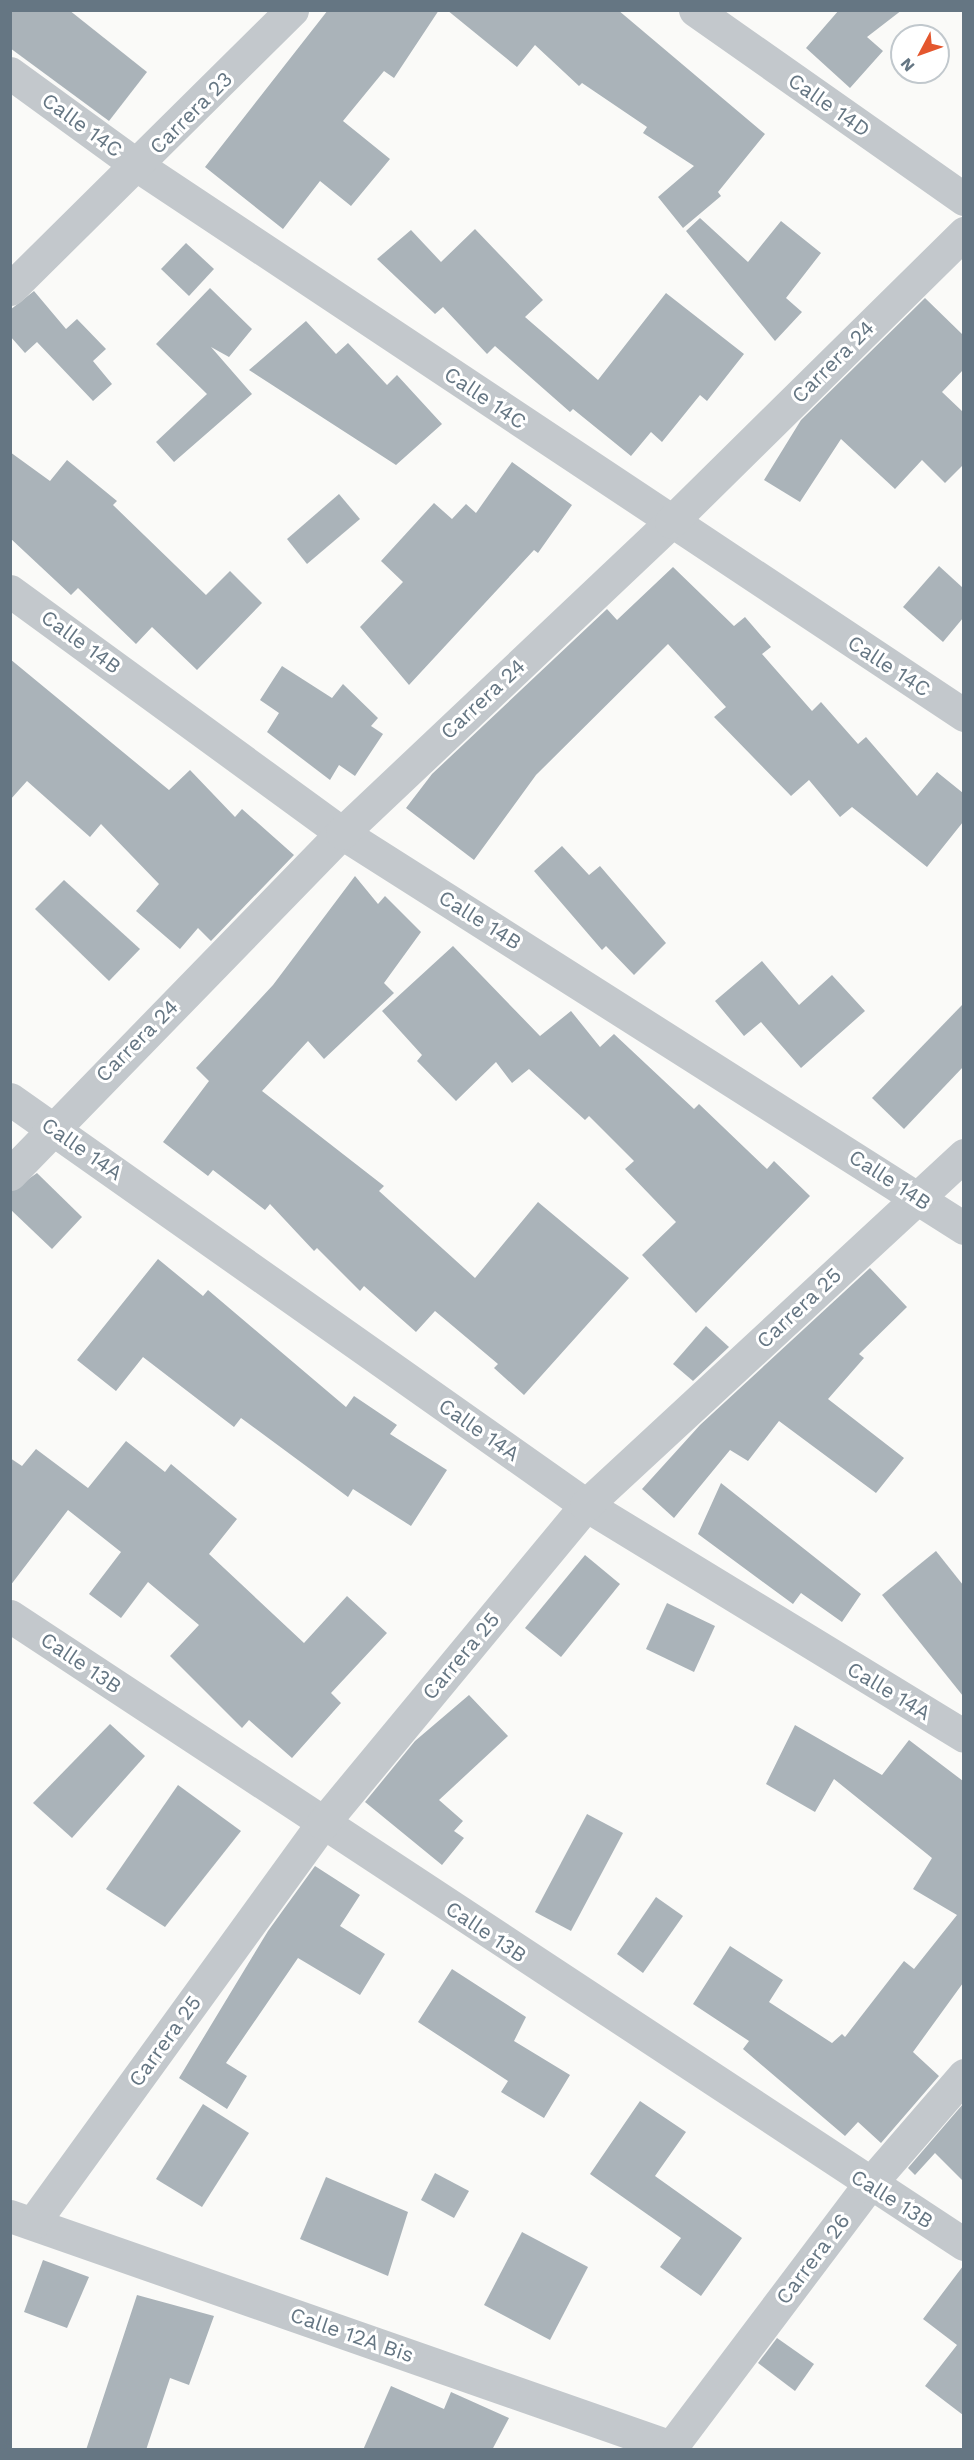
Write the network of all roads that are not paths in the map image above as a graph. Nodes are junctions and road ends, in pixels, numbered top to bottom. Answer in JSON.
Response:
{"nodes":[{"id":1,"x":292,"y":10,"type":"edge"},
{"id":2,"x":695,"y":10,"type":"edge"},
{"id":3,"x":10,"y":73,"type":"edge"},
{"id":4,"x":138,"y":166,"type":"junction"},
{"id":5,"x":963,"y":199,"type":"edge"},
{"id":6,"x":963,"y":233,"type":"edge"},
{"id":7,"x":10,"y":289,"type":"edge"},
{"id":8,"x":671,"y":522,"type":"junction"},
{"id":9,"x":10,"y":591,"type":"edge"},
{"id":10,"x":963,"y":715,"type":"edge"},
{"id":11,"x":342,"y":833,"type":"junction"},
{"id":12,"x":10,"y":1099,"type":"edge"},
{"id":13,"x":52,"y":1127,"type":"junction"},
{"id":14,"x":963,"y":1155,"type":"edge"},
{"id":15,"x":10,"y":1174,"type":"edge"},
{"id":16,"x":919,"y":1198,"type":"junction"},
{"id":17,"x":963,"y":1228,"type":"edge"},
{"id":18,"x":586,"y":1505,"type":"junction"},
{"id":19,"x":10,"y":1616,"type":"edge"},
{"id":20,"x":963,"y":1736,"type":"edge"},
{"id":21,"x":323,"y":1824,"type":"junction"},
{"id":22,"x":963,"y":2075,"type":"edge"},
{"id":23,"x":868,"y":2186,"type":"junction"},
{"id":24,"x":22,"y":2219,"type":"edge"},
{"id":25,"x":963,"y":2244,"type":"edge"},
{"id":26,"x":670,"y":2448,"type":"edge"}],
"edges":[{"from":1,"to":4,"type":"street","name":"Carrera 23"},
{"from":2,"to":5,"type":"street","name":"Calle 14D"},
{"from":3,"to":4,"type":"street","name":"Calle 14C"},
{"from":4,"to":7,"type":"street","name":"Carrera 23"},
{"from":4,"to":8,"type":"street","name":"Calle 14C"},
{"from":6,"to":8,"type":"street","name":"Carrera 24"},
{"from":8,"to":10,"type":"street","name":"Calle 14C"},
{"from":8,"to":11,"type":"street","name":"Carrera 24"},
{"from":9,"to":11,"type":"street","name":"Calle 14B"},
{"from":11,"to":13,"type":"street","name":"Carrera 24"},
{"from":11,"to":16,"type":"street","name":"Calle 14B"},
{"from":12,"to":13,"type":"street","name":"Calle 14A"},
{"from":13,"to":15,"type":"street","name":"Carrera 24"},
{"from":13,"to":18,"type":"street","name":"Calle 14A"},
{"from":14,"to":16,"type":"street","name":"Carrera 25"},
{"from":16,"to":17,"type":"street","name":"Calle 14B"},
{"from":16,"to":18,"type":"street","name":"Carrera 25"},
{"from":18,"to":20,"type":"street","name":"Calle 14A"},
{"from":18,"to":21,"type":"street","name":"Carrera 25"},
{"from":19,"to":21,"type":"street","name":"Calle 13B"},
{"from":21,"to":23,"type":"street","name":"Calle 13B"},
{"from":21,"to":24,"type":"street","name":"Carrera 25"},
{"from":22,"to":23,"type":"street","name":"Carrera 26"},
{"from":23,"to":25,"type":"street","name":"Calle 13B"},
{"from":23,"to":26,"type":"street","name":"Carrera 26"},
{"from":24,"to":26,"type":"street","name":"Calle 12A Bis"}]}
